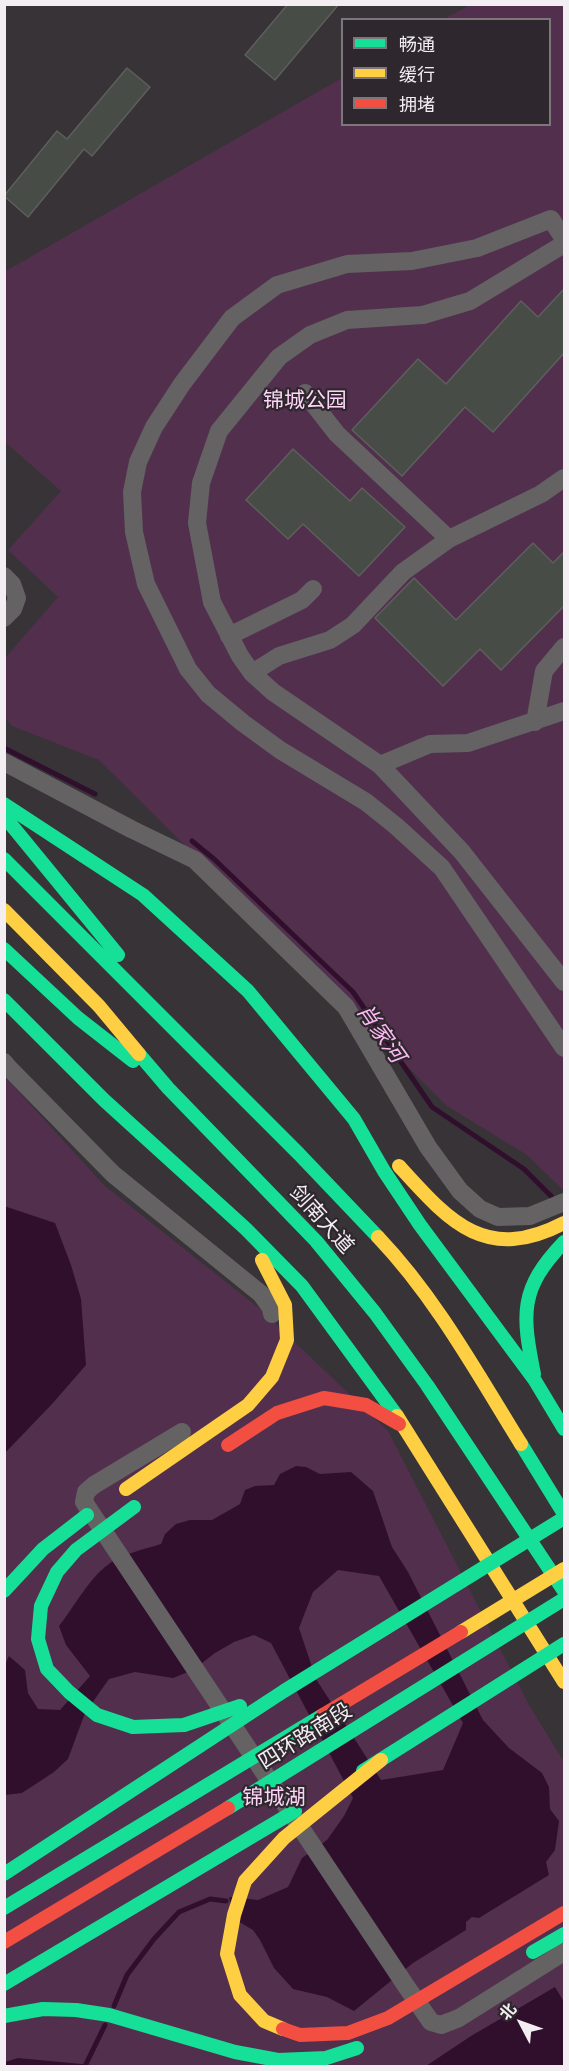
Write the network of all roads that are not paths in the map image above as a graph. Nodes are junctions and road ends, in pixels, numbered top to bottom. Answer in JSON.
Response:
{"nodes":[{"id":1,"x":564,"y":240,"type":"edge"},
{"id":2,"x":564,"y":244,"type":"edge"},
{"id":3,"x":305,"y":393,"type":"dead end"},
{"id":4,"x":564,"y":478,"type":"edge"},
{"id":5,"x":449,"y":539,"type":"junction"},
{"id":6,"x":4,"y":576,"type":"edge"},
{"id":7,"x":313,"y":589,"type":"dead end"},
{"id":8,"x":4,"y":618,"type":"edge"},
{"id":9,"x":230,"y":636,"type":"junction"},
{"id":10,"x":564,"y":648,"type":"edge"},
{"id":11,"x":252,"y":673,"type":"junction"},
{"id":12,"x":564,"y":711,"type":"edge"},
{"id":13,"x":535,"y":722,"type":"junction"},
{"id":14,"x":4,"y":762,"type":"edge"},
{"id":15,"x":380,"y":765,"type":"junction"},
{"id":16,"x":4,"y":804,"type":"edge"},
{"id":17,"x":4,"y":816,"type":"edge"},
{"id":18,"x":4,"y":859,"type":"edge"},
{"id":19,"x":4,"y":910,"type":"edge"},
{"id":20,"x":4,"y":949,"type":"edge"},
{"id":21,"x":564,"y":982,"type":"edge"},
{"id":22,"x":4,"y":1000,"type":"edge"},
{"id":23,"x":564,"y":1048,"type":"edge"},
{"id":24,"x":204,"y":1059,"type":"junction"},
{"id":25,"x":4,"y":1062,"type":"edge"},
{"id":26,"x":168,"y":1088,"type":"junction"},
{"id":27,"x":354,"y":1119,"type":"junction"},
{"id":28,"x":557,"y":1206,"type":"edge"},
{"id":29,"x":561,"y":1225,"type":"edge"},
{"id":30,"x":246,"y":1229,"type":"junction"},
{"id":31,"x":564,"y":1243,"type":"edge"},
{"id":32,"x":534,"y":1379,"type":"junction"},
{"id":33,"x":405,"y":1427,"type":"junction"},
{"id":34,"x":564,"y":1429,"type":"edge"},
{"id":35,"x":220,"y":1450,"type":"dead end"},
{"id":36,"x":121,"y":1492,"type":"dead end"},
{"id":37,"x":139,"y":1504,"type":"dead end"},
{"id":38,"x":99,"y":1506,"type":"dead end"},
{"id":39,"x":564,"y":1514,"type":"edge"},
{"id":40,"x":564,"y":1518,"type":"edge"},
{"id":41,"x":564,"y":1569,"type":"edge"},
{"id":42,"x":564,"y":1591,"type":"edge"},
{"id":43,"x":4,"y":1592,"type":"edge"},
{"id":44,"x":564,"y":1599,"type":"edge"},
{"id":45,"x":564,"y":1644,"type":"edge"},
{"id":46,"x":564,"y":1682,"type":"edge"},
{"id":47,"x":284,"y":1691,"type":"junction"},
{"id":48,"x":381,"y":1760,"type":"junction"},
{"id":49,"x":4,"y":1874,"type":"edge"},
{"id":50,"x":4,"y":1908,"type":"edge"},
{"id":51,"x":564,"y":1913,"type":"edge"},
{"id":52,"x":564,"y":1934,"type":"edge"},
{"id":53,"x":4,"y":1942,"type":"edge"},
{"id":54,"x":564,"y":1952,"type":"edge"},
{"id":55,"x":528,"y":1955,"type":"dead end"},
{"id":56,"x":4,"y":1984,"type":"edge"},
{"id":57,"x":433,"y":2010,"type":"dead end"},
{"id":58,"x":4,"y":2016,"type":"edge"},
{"id":59,"x":413,"y":2022,"type":"dead end"},
{"id":60,"x":372,"y":2043,"type":"dead end"}],
"edges":[{"from":1,"to":23,"type":"street"},
{"from":2,"to":9,"type":"street"},
{"from":3,"to":5,"type":"street"},
{"from":4,"to":5,"type":"street"},
{"from":5,"to":11,"type":"street"},
{"from":6,"to":8,"type":"street"},
{"from":7,"to":9,"type":"street"},
{"from":9,"to":11,"type":"street"},
{"from":10,"to":13,"type":"street"},
{"from":11,"to":15,"type":"street"},
{"from":12,"to":13,"type":"street"},
{"from":13,"to":15,"type":"street"},
{"from":14,"to":28,"type":"street"},
{"from":15,"to":21,"type":"street"},
{"from":16,"to":27,"type":"main road"},
{"from":17,"to":24,"type":"main road"},
{"from":18,"to":24,"type":"main road","name":"剑南大道"},
{"from":19,"to":26,"type":"main road","name":"剑南大道"},
{"from":20,"to":26,"type":"main road"},
{"from":22,"to":30,"type":"main road"},
{"from":24,"to":39,"type":"main road","name":"剑南大道"},
{"from":25,"to":54,"type":"street"},
{"from":26,"to":42,"type":"main road","name":"剑南大道"},
{"from":27,"to":29,"type":"main road"},
{"from":27,"to":32,"type":"main road"},
{"from":30,"to":33,"type":"main road"},
{"from":30,"to":36,"type":"main road"},
{"from":31,"to":32,"type":"main road"},
{"from":32,"to":34,"type":"main road"},
{"from":33,"to":35,"type":"main road"},
{"from":33,"to":46,"type":"main road"},
{"from":37,"to":47,"type":"main road","bridge":true},
{"from":38,"to":43,"type":"main road","bridge":true},
{"from":40,"to":47,"type":"main road","bridge":true},
{"from":41,"to":50,"type":"main road","name":"四环路南段","bridge":true},
{"from":44,"to":53,"type":"main road","name":"四环路南段","bridge":true},
{"from":45,"to":48,"type":"main road","bridge":true},
{"from":47,"to":49,"type":"main road","bridge":true},
{"from":48,"to":51,"type":"main road","bridge":true},
{"from":48,"to":56,"type":"main road","bridge":true},
{"from":52,"to":55,"type":"main road"},
{"from":57,"to":59,"type":"main road"},
{"from":58,"to":60,"type":"main road","bridge":true}]}
